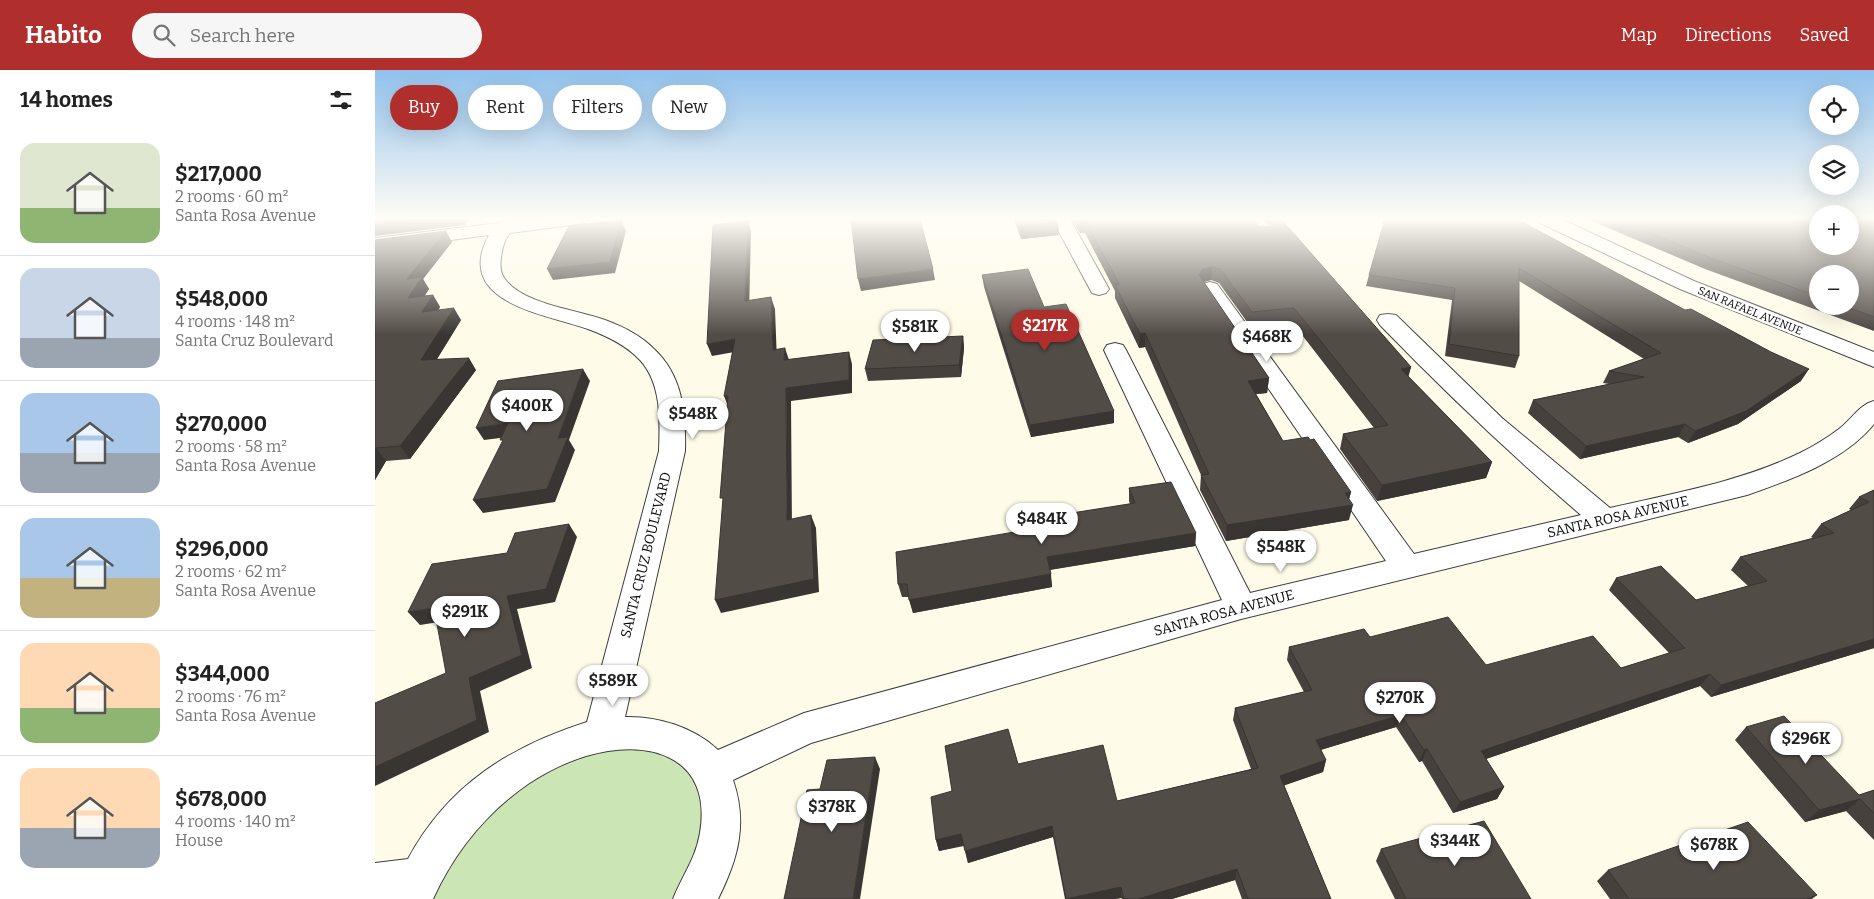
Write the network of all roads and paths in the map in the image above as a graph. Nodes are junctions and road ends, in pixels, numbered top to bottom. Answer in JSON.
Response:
{"nodes":[{"id":1,"x":490,"y":258,"type":"edge"},
{"id":2,"x":1082,"y":258,"type":"edge"},
{"id":3,"x":1627,"y":258,"type":"edge"},
{"id":4,"x":1210,"y":288,"type":"edge"},
{"id":5,"x":1099,"y":289,"type":"dead end"},
{"id":6,"x":1388,"y":320,"type":"dead end"},
{"id":7,"x":1115,"y":350,"type":"dead end"},
{"id":8,"x":1874,"y":360,"type":"edge"},
{"id":9,"x":1874,"y":408,"type":"edge"},
{"id":10,"x":1605,"y":520,"type":"junction"},
{"id":11,"x":1407,"y":567,"type":"junction"},
{"id":12,"x":1241,"y":607,"type":"junction"},
{"id":13,"x":602,"y":735,"type":"junction"},
{"id":14,"x":711,"y":772,"type":"junction"},
{"id":15,"x":375,"y":884,"type":"edge"},
{"id":16,"x":415,"y":889,"type":"edge"},
{"id":17,"x":694,"y":899,"type":"edge"}],
"edges":[{"from":1,"to":13,"type":"street","name":"SANTA CRUZ BOULEVARD"},
{"from":2,"to":5,"type":"street"},
{"from":3,"to":8,"type":"street","name":"SAN RAFAEL AVENUE"},
{"from":4,"to":11,"type":"street"},
{"from":6,"to":10,"type":"street"},
{"from":7,"to":12,"type":"street"},
{"from":9,"to":10,"type":"street","name":"SANTA ROSA AVENUE"},
{"from":10,"to":11,"type":"street","name":"SANTA ROSA AVENUE"},
{"from":11,"to":12,"type":"street","name":"SANTA ROSA AVENUE"},
{"from":12,"to":14,"type":"street","name":"SANTA ROSA AVENUE"},
{"from":13,"to":14,"type":"street"},
{"from":13,"to":16,"type":"street"},
{"from":14,"to":17,"type":"street"},
{"from":15,"to":16,"type":"street"}]}
